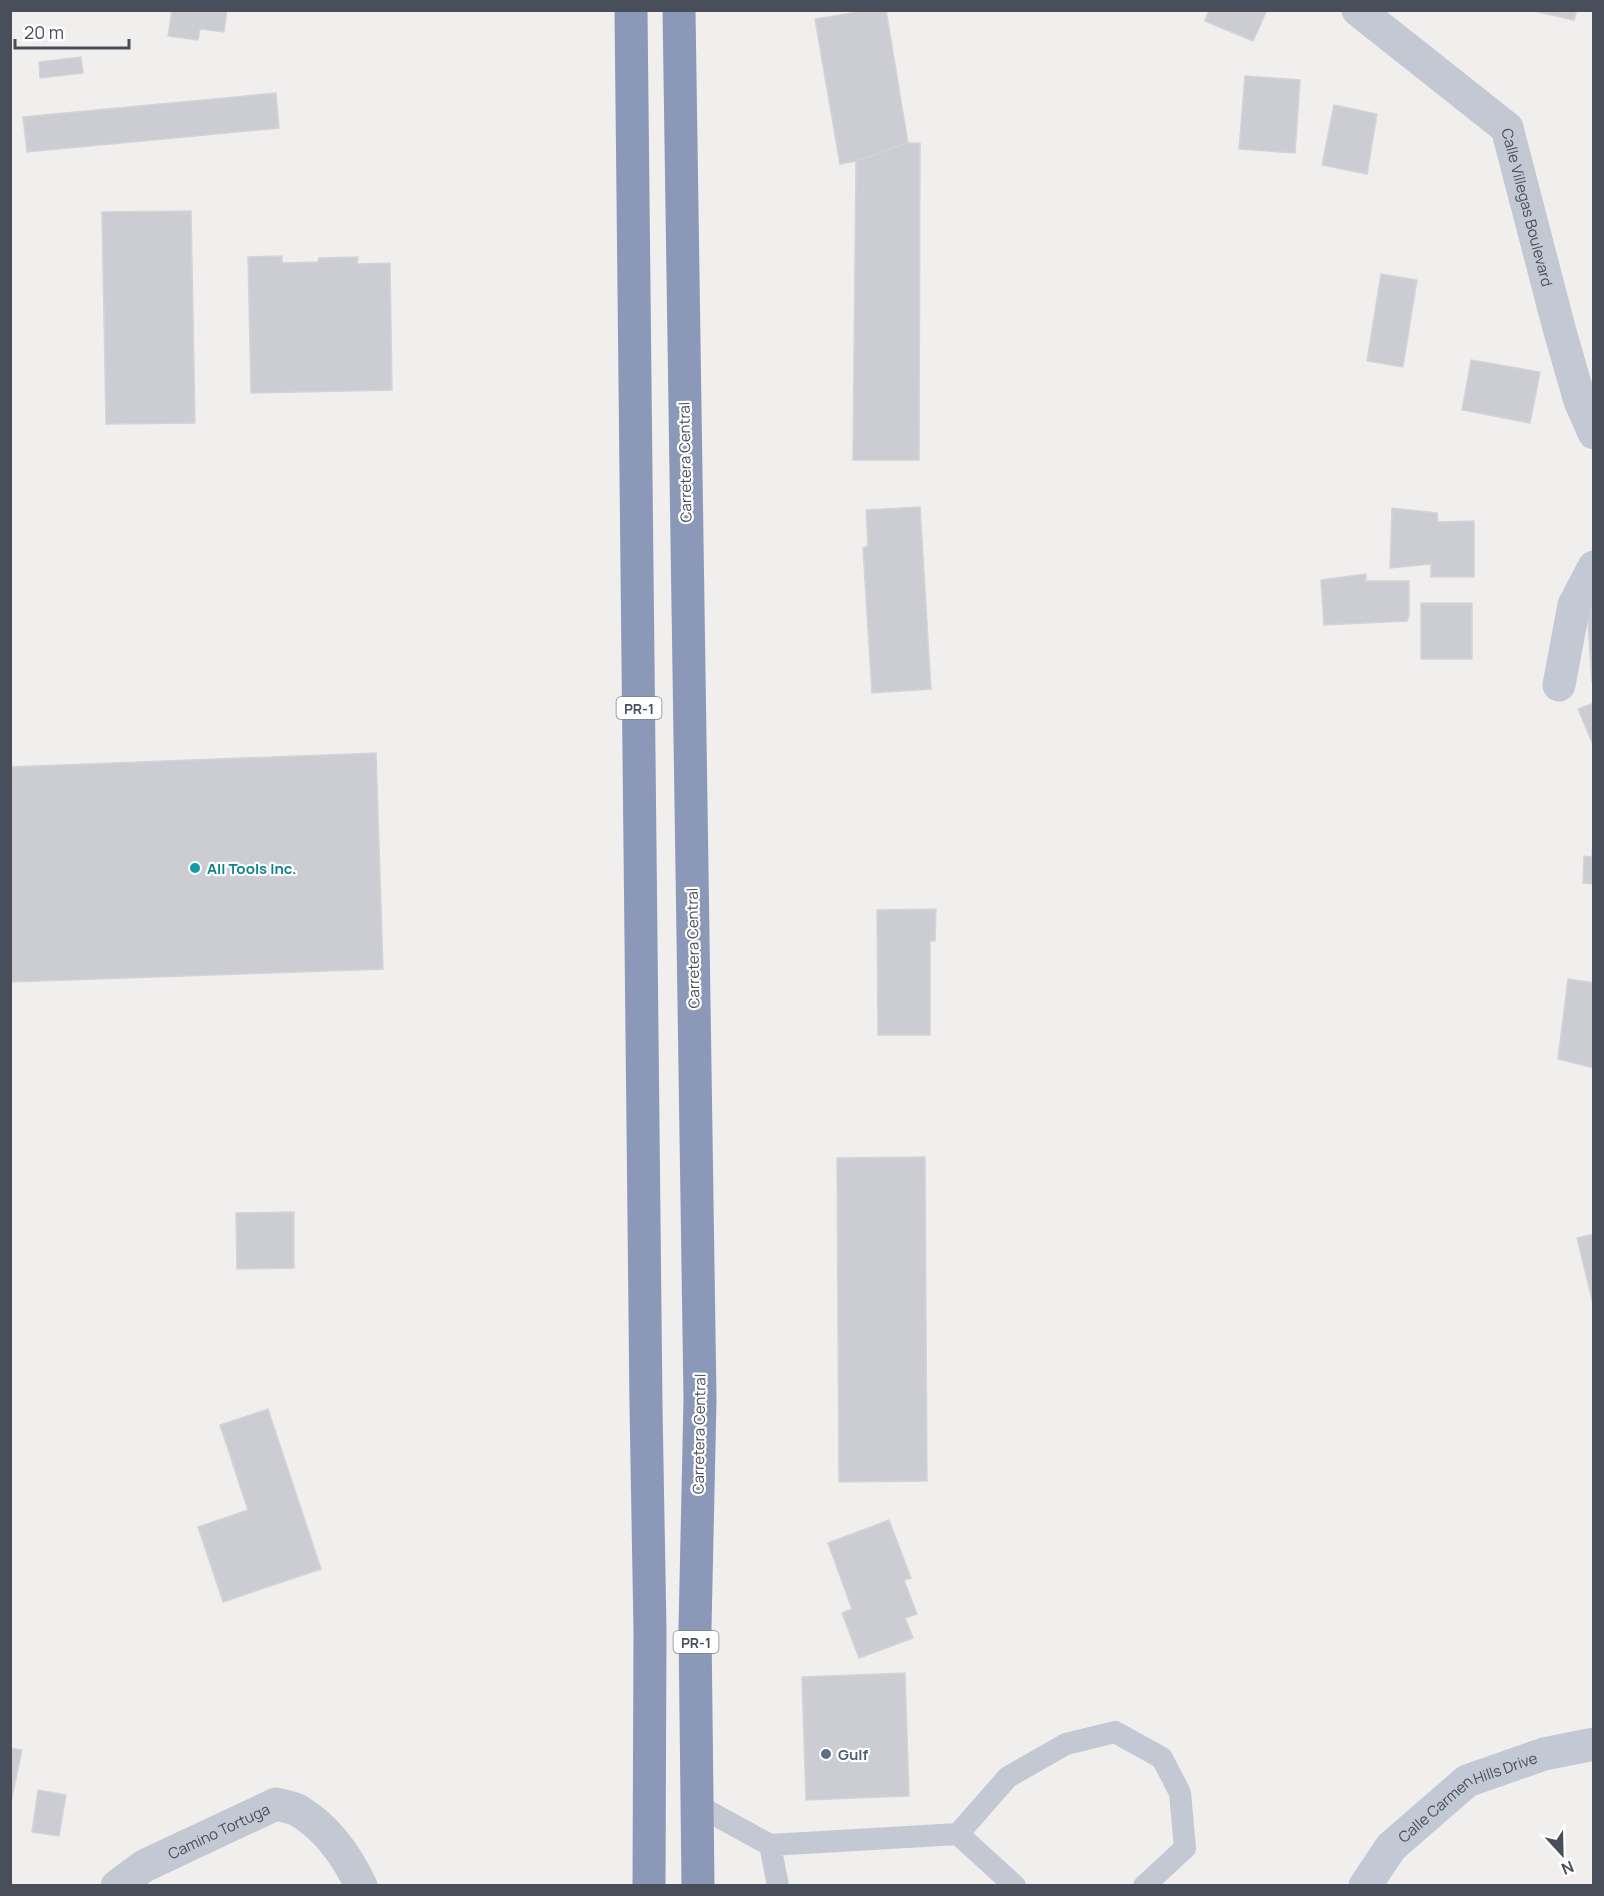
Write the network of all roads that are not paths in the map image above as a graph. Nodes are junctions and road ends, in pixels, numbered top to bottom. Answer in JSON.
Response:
{"nodes":[{"id":1,"x":631,"y":10,"type":"edge"},
{"id":2,"x":679,"y":10,"type":"edge"},
{"id":3,"x":1358,"y":10,"type":"edge"},
{"id":4,"x":1593,"y":433,"type":"edge"},
{"id":5,"x":1593,"y":567,"type":"edge"},
{"id":6,"x":1559,"y":685,"type":"dead end"},
{"id":7,"x":1593,"y":1744,"type":"edge"},
{"id":8,"x":697,"y":1804,"type":"junction"},
{"id":9,"x":958,"y":1834,"type":"junction"},
{"id":10,"x":770,"y":1845,"type":"junction"},
{"id":11,"x":117,"y":1886,"type":"edge"},
{"id":12,"x":361,"y":1886,"type":"edge"},
{"id":13,"x":649,"y":1886,"type":"edge"},
{"id":14,"x":698,"y":1886,"type":"edge"},
{"id":15,"x":778,"y":1886,"type":"edge"},
{"id":16,"x":1015,"y":1886,"type":"edge"},
{"id":17,"x":1144,"y":1886,"type":"edge"},
{"id":18,"x":1365,"y":1886,"type":"edge"}],
"edges":[{"from":1,"to":13,"type":"highway","number":"PR-1"},
{"from":2,"to":8,"type":"highway","name":"Carretera Central","number":"PR-1"},
{"from":3,"to":4,"type":"street","name":"Calle Villegas Boulevard"},
{"from":5,"to":6,"type":"street"},
{"from":7,"to":18,"type":"street","name":"Calle Carmen Hills Drive"},
{"from":8,"to":10,"type":"lane"},
{"from":8,"to":14,"type":"highway","name":"Carretera Central","number":"PR-1"},
{"from":9,"to":10,"type":"lane"},
{"from":9,"to":16,"type":"lane"},
{"from":9,"to":17,"type":"lane"},
{"from":10,"to":15,"type":"lane"},
{"from":11,"to":12,"type":"street","name":"Camino Tortuga"}]}
